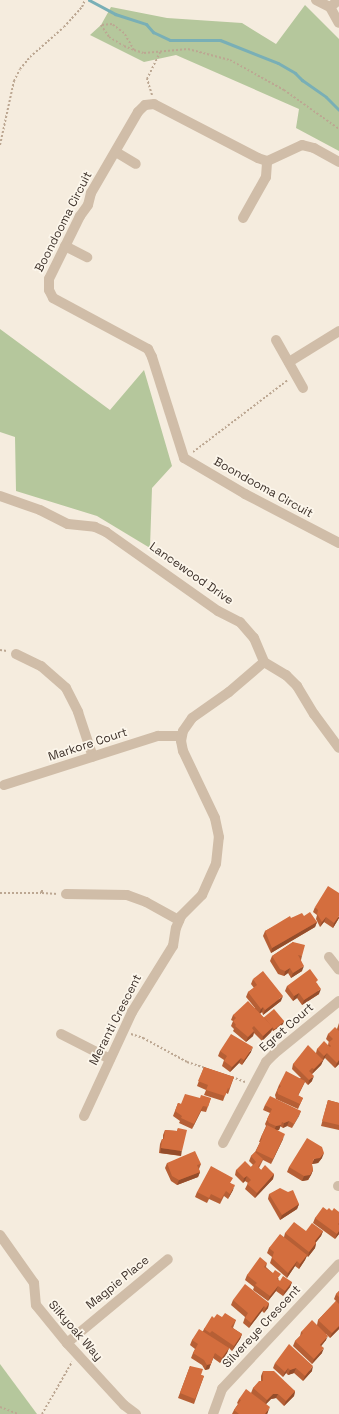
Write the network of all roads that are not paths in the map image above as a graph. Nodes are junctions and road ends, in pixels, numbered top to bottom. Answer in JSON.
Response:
{"nodes":[{"id":1,"x":316,"y":0,"type":"edge"},
{"id":2,"x":339,"y":0,"type":"edge"},
{"id":3,"x":330,"y":7,"type":"junction"},
{"id":4,"x":339,"y":23,"type":"edge"},
{"id":5,"x":116,"y":152,"type":"junction"},
{"id":6,"x":267,"y":161,"type":"junction"},
{"id":7,"x":339,"y":162,"type":"edge"},
{"id":8,"x":136,"y":164,"type":"dead end"},
{"id":9,"x":243,"y":218,"type":"dead end"},
{"id":10,"x":65,"y":246,"type":"junction"},
{"id":11,"x":87,"y":257,"type":"dead end"},
{"id":12,"x":339,"y":332,"type":"edge"},
{"id":13,"x":276,"y":340,"type":"dead end"},
{"id":14,"x":289,"y":362,"type":"junction"},
{"id":15,"x":303,"y":388,"type":"dead end"},
{"id":16,"x":0,"y":496,"type":"edge"},
{"id":17,"x":339,"y":543,"type":"edge"},
{"id":18,"x":16,"y":654,"type":"dead end"},
{"id":19,"x":264,"y":662,"type":"junction"},
{"id":20,"x":181,"y":736,"type":"junction"},
{"id":21,"x":339,"y":748,"type":"edge"},
{"id":22,"x":93,"y":757,"type":"junction"},
{"id":23,"x":4,"y":785,"type":"dead end"},
{"id":24,"x":66,"y":894,"type":"road end"},
{"id":25,"x":179,"y":920,"type":"junction"},
{"id":26,"x":329,"y":957,"type":"dead end"},
{"id":27,"x":339,"y":970,"type":"edge"},
{"id":28,"x":339,"y":1001,"type":"edge"},
{"id":29,"x":61,"y":1034,"type":"dead end"},
{"id":30,"x":110,"y":1059,"type":"junction"},
{"id":31,"x":84,"y":1116,"type":"dead end"},
{"id":32,"x":223,"y":1143,"type":"dead end"},
{"id":33,"x":0,"y":1235,"type":"edge"},
{"id":34,"x":168,"y":1259,"type":"dead end"},
{"id":35,"x":339,"y":1264,"type":"edge"},
{"id":36,"x":67,"y":1343,"type":"junction"},
{"id":37,"x":136,"y":1414,"type":"edge"},
{"id":38,"x":213,"y":1414,"type":"edge"}],
"edges":[{"from":1,"to":3,"type":"street"},
{"from":2,"to":3,"type":"street"},
{"from":3,"to":4,"type":"street"},
{"from":5,"to":6,"type":"street","name":"Boondooma Circuit"},
{"from":5,"to":8,"type":"street"},
{"from":5,"to":10,"type":"street","name":"Boondooma Circuit"},
{"from":6,"to":7,"type":"street"},
{"from":6,"to":9,"type":"street"},
{"from":10,"to":11,"type":"street"},
{"from":10,"to":17,"type":"street","name":"Boondooma Circuit"},
{"from":12,"to":14,"type":"street"},
{"from":13,"to":14,"type":"street"},
{"from":14,"to":15,"type":"street"},
{"from":16,"to":19,"type":"street","name":"Lancewood Drive"},
{"from":18,"to":22,"type":"street"},
{"from":19,"to":20,"type":"street"},
{"from":19,"to":21,"type":"street"},
{"from":20,"to":22,"type":"street","name":"Markore Court"},
{"from":20,"to":25,"type":"street"},
{"from":22,"to":23,"type":"street","name":"Markore Court"},
{"from":24,"to":25,"type":"street"},
{"from":25,"to":30,"type":"street","name":"Meranti Crescent"},
{"from":26,"to":27,"type":"street"},
{"from":28,"to":32,"type":"street","name":"Egret Court"},
{"from":29,"to":30,"type":"street"},
{"from":30,"to":31,"type":"street","name":"Meranti Crescent"},
{"from":33,"to":36,"type":"street","name":"Silkyoak Way"},
{"from":34,"to":36,"type":"street","name":"Magpie Place"},
{"from":35,"to":38,"type":"street","name":"Silvereye Crescent"},
{"from":36,"to":37,"type":"street","name":"Silkyoak Way"}]}
